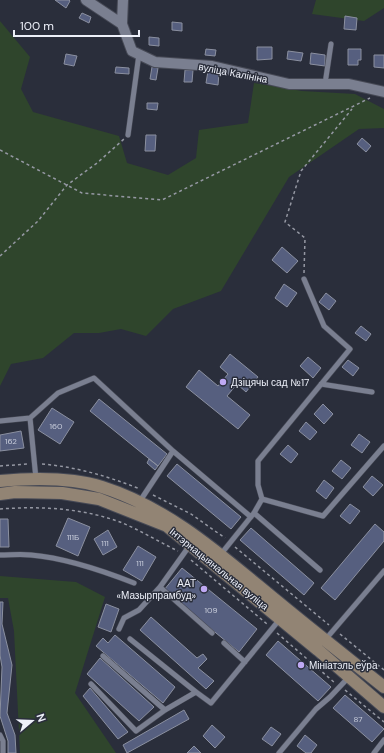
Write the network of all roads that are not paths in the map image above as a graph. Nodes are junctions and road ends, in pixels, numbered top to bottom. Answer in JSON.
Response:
{"nodes":[{"id":1,"x":86,"y":0,"type":"edge"},
{"id":2,"x":123,"y":0,"type":"edge"},
{"id":3,"x":122,"y":24,"type":"junction"},
{"id":4,"x":331,"y":44,"type":"dead end"},
{"id":5,"x":139,"y":54,"type":"junction"},
{"id":6,"x":325,"y":84,"type":"junction"},
{"id":7,"x":383,"y":92,"type":"edge"},
{"id":8,"x":128,"y":135,"type":"road end"},
{"id":9,"x":304,"y":279,"type":"road end"},
{"id":10,"x":321,"y":384,"type":"junction"},
{"id":11,"x":372,"y":392,"type":"dead end"},
{"id":12,"x":30,"y":418,"type":"junction"},
{"id":13,"x":0,"y":422,"type":"edge"},
{"id":14,"x":384,"y":446,"type":"edge"},
{"id":15,"x":173,"y":451,"type":"junction"},
{"id":16,"x":36,"y":480,"type":"junction"},
{"id":17,"x":0,"y":481,"type":"edge"},
{"id":18,"x":0,"y":494,"type":"edge"},
{"id":19,"x":262,"y":499,"type":"junction"},
{"id":20,"x":137,"y":507,"type":"junction"},
{"id":21,"x":252,"y":515,"type":"junction"},
{"id":22,"x":187,"y":549,"type":"junction"},
{"id":23,"x":221,"y":554,"type":"junction"},
{"id":24,"x":0,"y":555,"type":"edge"},
{"id":25,"x":320,"y":570,"type":"dead end"},
{"id":26,"x":384,"y":571,"type":"edge"},
{"id":27,"x":134,"y":583,"type":"dead end"},
{"id":28,"x":160,"y":587,"type":"junction"},
{"id":29,"x":280,"y":619,"type":"junction"},
{"id":30,"x":119,"y":629,"type":"dead end"},
{"id":31,"x":212,"y":633,"type":"dead end"},
{"id":32,"x":130,"y":639,"type":"dead end"},
{"id":33,"x":325,"y":640,"type":"junction"},
{"id":34,"x":224,"y":643,"type":"dead end"},
{"id":35,"x":318,"y":650,"type":"junction"},
{"id":36,"x":103,"y":656,"type":"dead end"},
{"id":37,"x":246,"y":662,"type":"junction"},
{"id":38,"x":349,"y":677,"type":"junction"},
{"id":39,"x":91,"y":684,"type":"dead end"},
{"id":40,"x":384,"y":687,"type":"edge"},
{"id":41,"x":196,"y":692,"type":"junction"},
{"id":42,"x":384,"y":707,"type":"edge"},
{"id":43,"x":165,"y":710,"type":"junction"},
{"id":44,"x":0,"y":735,"type":"edge"},
{"id":45,"x":384,"y":740,"type":"edge"},
{"id":46,"x":375,"y":752,"type":"edge"},
{"id":47,"x":3,"y":753,"type":"edge"},
{"id":48,"x":279,"y":753,"type":"edge"}],
"edges":[{"from":1,"to":3,"type":"street"},
{"from":2,"to":3,"type":"street"},
{"from":3,"to":5,"type":"street","name":"вуліца Калініна"},
{"from":4,"to":6,"type":"lane"},
{"from":5,"to":6,"type":"street","name":"вуліца Калініна"},
{"from":5,"to":8,"type":"lane"},
{"from":6,"to":7,"type":"street","name":"вуліца Калініна"},
{"from":9,"to":10,"type":"lane"},
{"from":10,"to":11,"type":"lane"},
{"from":10,"to":19,"type":"lane"},
{"from":12,"to":13,"type":"lane"},
{"from":12,"to":15,"type":"lane"},
{"from":12,"to":16,"type":"lane"},
{"from":14,"to":19,"type":"lane"},
{"from":15,"to":20,"type":"lane"},
{"from":15,"to":21,"type":"lane"},
{"from":16,"to":17,"type":"main road","name":"Інтэрнацыянальная вуліца"},
{"from":16,"to":20,"type":"main road","name":"Інтэрнацыянальная вуліца"},
{"from":18,"to":20,"type":"main road","name":"Інтэрнацыянальная вуліца"},
{"from":19,"to":21,"type":"lane"},
{"from":20,"to":22,"type":"main road","name":"Інтэрнацыянальная вуліца"},
{"from":20,"to":23,"type":"main road","name":"Інтэрнацыянальная вуліца"},
{"from":21,"to":23,"type":"lane"},
{"from":21,"to":25,"type":"lane"},
{"from":22,"to":28,"type":"lane"},
{"from":22,"to":29,"type":"main road","name":"Інтэрнацыянальная вуліца"},
{"from":23,"to":33,"type":"main road","name":"Інтэрнацыянальная вуліца"},
{"from":24,"to":27,"type":"lane"},
{"from":26,"to":33,"type":"lane"},
{"from":28,"to":30,"type":"lane"},
{"from":28,"to":31,"type":"lane"},
{"from":29,"to":35,"type":"main road","name":"Інтэрнацыянальная вуліца"},
{"from":29,"to":37,"type":"lane"},
{"from":32,"to":41,"type":"lane"},
{"from":33,"to":35,"type":"main road"},
{"from":33,"to":40,"type":"main road","name":"Інтэрнацыянальная вуліца"},
{"from":34,"to":37,"type":"lane"},
{"from":35,"to":38,"type":"main road","name":"Інтэрнацыянальная вуліца"},
{"from":36,"to":43,"type":"lane"},
{"from":37,"to":41,"type":"lane"},
{"from":38,"to":42,"type":"main road","name":"Інтэрнацыянальная вуліца"},
{"from":38,"to":48,"type":"lane"},
{"from":39,"to":43,"type":"lane"},
{"from":41,"to":43,"type":"lane"},
{"from":44,"to":47,"type":"lane"},
{"from":45,"to":46,"type":"lane"}]}
